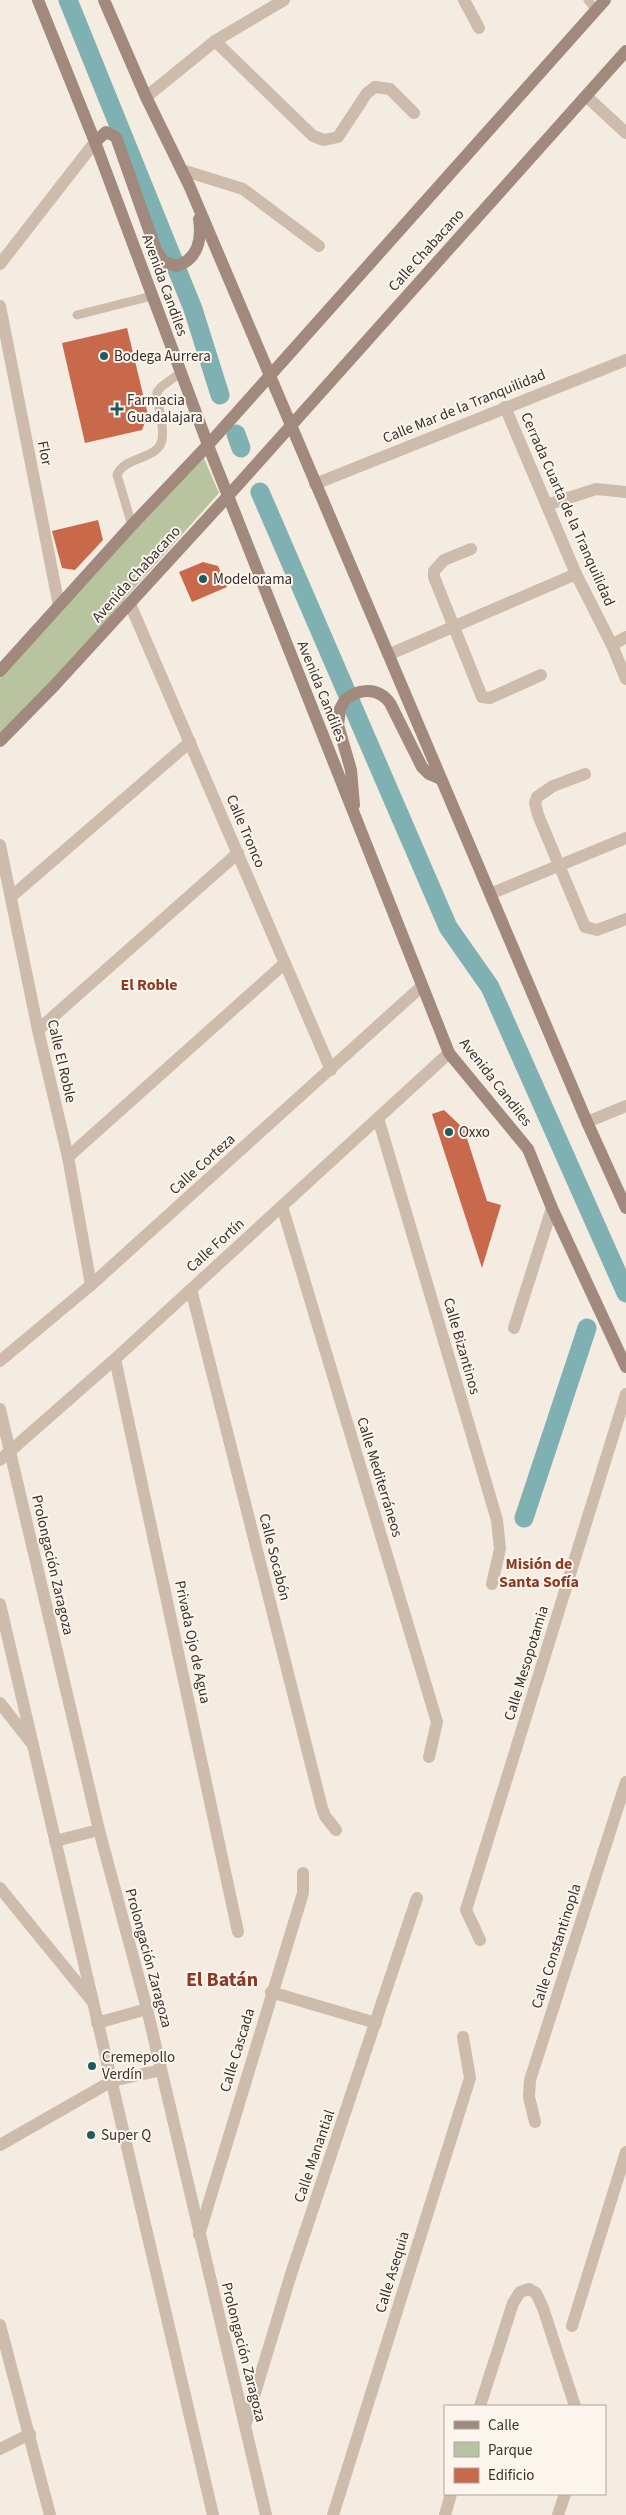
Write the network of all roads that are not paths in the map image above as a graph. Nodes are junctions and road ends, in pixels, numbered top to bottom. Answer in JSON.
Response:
{"nodes":[{"id":1,"x":38,"y":0,"type":"edge"},
{"id":2,"x":104,"y":0,"type":"edge"},
{"id":3,"x":284,"y":0,"type":"edge"},
{"id":4,"x":464,"y":0,"type":"edge"},
{"id":5,"x":588,"y":0,"type":"edge"},
{"id":6,"x":605,"y":0,"type":"edge"},
{"id":7,"x":596,"y":10,"type":"junction"},
{"id":8,"x":479,"y":28,"type":"dead end"},
{"id":9,"x":215,"y":41,"type":"junction"},
{"id":10,"x":626,"y":51,"type":"edge"},
{"id":11,"x":586,"y":96,"type":"junction"},
{"id":12,"x":146,"y":97,"type":"junction"},
{"id":13,"x":414,"y":113,"type":"dead end"},
{"id":14,"x":626,"y":133,"type":"edge"},
{"id":15,"x":95,"y":142,"type":"junction"},
{"id":16,"x":182,"y":170,"type":"junction"},
{"id":17,"x":197,"y":205,"type":"junction"},
{"id":18,"x":319,"y":246,"type":"dead end"},
{"id":19,"x":0,"y":264,"type":"edge"},
{"id":20,"x":152,"y":296,"type":"junction"},
{"id":21,"x":0,"y":306,"type":"edge"},
{"id":22,"x":77,"y":315,"type":"dead end"},
{"id":23,"x":625,"y":360,"type":"edge"},
{"id":24,"x":180,"y":373,"type":"junction"},
{"id":25,"x":270,"y":374,"type":"junction"},
{"id":26,"x":505,"y":407,"type":"junction"},
{"id":27,"x":291,"y":425,"type":"junction"},
{"id":28,"x":208,"y":445,"type":"junction"},
{"id":29,"x":315,"y":484,"type":"junction"},
{"id":30,"x":626,"y":492,"type":"edge"},
{"id":31,"x":228,"y":496,"type":"junction"},
{"id":32,"x":547,"y":505,"type":"junction"},
{"id":33,"x":132,"y":524,"type":"junction"},
{"id":34,"x":471,"y":549,"type":"dead end"},
{"id":35,"x":576,"y":574,"type":"junction"},
{"id":36,"x":130,"y":604,"type":"junction"},
{"id":37,"x":59,"y":606,"type":"junction"},
{"id":38,"x":456,"y":628,"type":"junction"},
{"id":39,"x":626,"y":637,"type":"edge"},
{"id":40,"x":612,"y":645,"type":"junction"},
{"id":41,"x":390,"y":654,"type":"junction"},
{"id":42,"x":0,"y":672,"type":"edge"},
{"id":43,"x":540,"y":675,"type":"dead end"},
{"id":44,"x":626,"y":679,"type":"edge"},
{"id":45,"x":0,"y":741,"type":"edge"},
{"id":46,"x":190,"y":742,"type":"junction"},
{"id":47,"x":585,"y":774,"type":"dead end"},
{"id":48,"x":441,"y":779,"type":"junction"},
{"id":49,"x":355,"y":817,"type":"junction"},
{"id":50,"x":626,"y":838,"type":"edge"},
{"id":51,"x":0,"y":845,"type":"edge"},
{"id":52,"x":238,"y":854,"type":"junction"},
{"id":53,"x":558,"y":865,"type":"junction"},
{"id":54,"x":490,"y":894,"type":"junction"},
{"id":55,"x":12,"y":896,"type":"junction"},
{"id":56,"x":626,"y":919,"type":"edge"},
{"id":57,"x":285,"y":963,"type":"junction"},
{"id":58,"x":422,"y":986,"type":"junction"},
{"id":59,"x":38,"y":1030,"type":"junction"},
{"id":60,"x":450,"y":1053,"type":"junction"},
{"id":61,"x":331,"y":1070,"type":"junction"},
{"id":62,"x":626,"y":1106,"type":"edge"},
{"id":63,"x":378,"y":1118,"type":"junction"},
{"id":64,"x":587,"y":1122,"type":"junction"},
{"id":65,"x":68,"y":1157,"type":"junction"},
{"id":66,"x":282,"y":1206,"type":"junction"},
{"id":67,"x":552,"y":1208,"type":"junction"},
{"id":68,"x":626,"y":1208,"type":"edge"},
{"id":69,"x":92,"y":1285,"type":"junction"},
{"id":70,"x":191,"y":1289,"type":"junction"},
{"id":71,"x":514,"y":1328,"type":"dead end"},
{"id":72,"x":116,"y":1359,"type":"junction"},
{"id":73,"x":0,"y":1361,"type":"edge"},
{"id":74,"x":626,"y":1367,"type":"edge"},
{"id":75,"x":626,"y":1394,"type":"edge"},
{"id":76,"x":0,"y":1410,"type":"edge"},
{"id":77,"x":5,"y":1456,"type":"edge"},
{"id":78,"x":492,"y":1584,"type":"dead end"},
{"id":79,"x":0,"y":1604,"type":"edge"},
{"id":80,"x":0,"y":1703,"type":"edge"},
{"id":81,"x":33,"y":1745,"type":"junction"},
{"id":82,"x":430,"y":1757,"type":"dead end"},
{"id":83,"x":626,"y":1782,"type":"edge"},
{"id":84,"x":99,"y":1830,"type":"junction"},
{"id":85,"x":336,"y":1830,"type":"dead end"},
{"id":86,"x":55,"y":1841,"type":"junction"},
{"id":87,"x":303,"y":1873,"type":"dead end"},
{"id":88,"x":0,"y":1888,"type":"edge"},
{"id":89,"x":417,"y":1898,"type":"dead end"},
{"id":90,"x":238,"y":1932,"type":"dead end"},
{"id":91,"x":480,"y":1940,"type":"dead end"},
{"id":92,"x":271,"y":1992,"type":"junction"},
{"id":93,"x":92,"y":2001,"type":"junction"},
{"id":94,"x":147,"y":2009,"type":"junction"},
{"id":95,"x":97,"y":2023,"type":"junction"},
{"id":96,"x":376,"y":2023,"type":"junction"},
{"id":97,"x":463,"y":2037,"type":"dead end"},
{"id":98,"x":160,"y":2070,"type":"junction"},
{"id":99,"x":112,"y":2080,"type":"junction"},
{"id":100,"x":536,"y":2122,"type":"dead end"},
{"id":101,"x":0,"y":2145,"type":"edge"},
{"id":102,"x":626,"y":2152,"type":"edge"},
{"id":103,"x":199,"y":2235,"type":"junction"},
{"id":104,"x":0,"y":2325,"type":"edge"},
{"id":105,"x":572,"y":2326,"type":"dead end"},
{"id":106,"x":480,"y":2405,"type":"edge"},
{"id":107,"x":575,"y":2405,"type":"edge"},
{"id":108,"x":245,"y":2426,"type":"junction"},
{"id":109,"x":30,"y":2434,"type":"junction"},
{"id":110,"x":0,"y":2449,"type":"edge"},
{"id":111,"x":452,"y":2495,"type":"edge"},
{"id":112,"x":565,"y":2495,"type":"edge"},
{"id":113,"x":50,"y":2515,"type":"edge"},
{"id":114,"x":213,"y":2515,"type":"edge"},
{"id":115,"x":266,"y":2515,"type":"edge"},
{"id":116,"x":333,"y":2515,"type":"edge"},
{"id":117,"x":445,"y":2515,"type":"edge"},
{"id":118,"x":558,"y":2515,"type":"edge"}],
"edges":[{"from":1,"to":15,"type":"main road","name":"Avenida Candiles"},
{"from":2,"to":12,"type":"main road"},
{"from":3,"to":9,"type":"street"},
{"from":4,"to":8,"type":"street"},
{"from":5,"to":7,"type":"lane"},
{"from":6,"to":7,"type":"main road"},
{"from":7,"to":25,"type":"main road"},
{"from":9,"to":12,"type":"street"},
{"from":9,"to":13,"type":"street"},
{"from":10,"to":11,"type":"main road"},
{"from":11,"to":14,"type":"street"},
{"from":11,"to":27,"type":"main road","name":"Calle Chabacano"},
{"from":12,"to":16,"type":"main road"},
{"from":15,"to":17,"type":"main road"},
{"from":15,"to":19,"type":"street"},
{"from":15,"to":20,"type":"main road","name":"Avenida Candiles"},
{"from":16,"to":17,"type":"main road"},
{"from":16,"to":18,"type":"street"},
{"from":17,"to":25,"type":"main road"},
{"from":20,"to":22,"type":"lane"},
{"from":20,"to":24,"type":"main road","name":"Avenida Candiles"},
{"from":21,"to":37,"type":"street","name":"Flor"},
{"from":23,"to":26,"type":"street","name":"Calle Mar de la Tranquilidad"},
{"from":24,"to":28,"type":"main road","name":"Avenida Candiles"},
{"from":24,"to":33,"type":"lane"},
{"from":25,"to":27,"type":"main road"},
{"from":25,"to":28,"type":"main road"},
{"from":26,"to":29,"type":"street","name":"Calle Mar de la Tranquilidad"},
{"from":26,"to":32,"type":"street","name":"Cerrada Cuarta de la Tranquilidad"},
{"from":27,"to":29,"type":"main road"},
{"from":27,"to":31,"type":"main road","name":"Avenida Chabacano"},
{"from":28,"to":31,"type":"main road","name":"Avenida Candiles"},
{"from":28,"to":33,"type":"main road"},
{"from":29,"to":41,"type":"main road"},
{"from":30,"to":32,"type":"street"},
{"from":31,"to":36,"type":"main road","name":"Avenida Chabacano"},
{"from":31,"to":49,"type":"main road","name":"Avenida Candiles"},
{"from":32,"to":35,"type":"street","name":"Cerrada Cuarta de la Tranquilidad"},
{"from":33,"to":37,"type":"main road"},
{"from":34,"to":38,"type":"street"},
{"from":35,"to":38,"type":"street"},
{"from":35,"to":40,"type":"street","name":"Cerrada Cuarta de la Tranquilidad"},
{"from":36,"to":45,"type":"main road","name":"Avenida Chabacano"},
{"from":36,"to":46,"type":"street","name":"Calle Tronco"},
{"from":37,"to":42,"type":"main road"},
{"from":38,"to":41,"type":"street"},
{"from":38,"to":43,"type":"street"},
{"from":39,"to":40,"type":"street"},
{"from":40,"to":44,"type":"street","name":"Cerrada Cuarta de la Tranquilidad"},
{"from":41,"to":48,"type":"main road"},
{"from":46,"to":52,"type":"street","name":"Calle Tronco"},
{"from":46,"to":55,"type":"street"},
{"from":47,"to":53,"type":"street"},
{"from":48,"to":49,"type":"main road"},
{"from":48,"to":54,"type":"main road"},
{"from":49,"to":58,"type":"main road","name":"Avenida Candiles"},
{"from":50,"to":53,"type":"street"},
{"from":51,"to":55,"type":"street","name":"Calle El Roble"},
{"from":52,"to":57,"type":"street","name":"Calle Tronco"},
{"from":52,"to":59,"type":"street"},
{"from":53,"to":54,"type":"street"},
{"from":53,"to":56,"type":"street"},
{"from":54,"to":64,"type":"main road"},
{"from":55,"to":59,"type":"street","name":"Calle El Roble"},
{"from":57,"to":61,"type":"street","name":"Calle Tronco"},
{"from":57,"to":65,"type":"street"},
{"from":58,"to":60,"type":"main road","name":"Avenida Candiles"},
{"from":58,"to":61,"type":"street","name":"Calle Corteza"},
{"from":59,"to":65,"type":"street","name":"Calle El Roble"},
{"from":60,"to":63,"type":"street","name":"Calle Fortín"},
{"from":60,"to":67,"type":"main road","name":"Avenida Candiles"},
{"from":61,"to":69,"type":"street","name":"Calle Corteza"},
{"from":62,"to":64,"type":"street"},
{"from":63,"to":66,"type":"street","name":"Calle Fortín"},
{"from":63,"to":78,"type":"street","name":"Calle Bizantinos"},
{"from":64,"to":68,"type":"main road"},
{"from":65,"to":69,"type":"street","name":"Calle El Roble"},
{"from":66,"to":70,"type":"street","name":"Calle Fortín"},
{"from":66,"to":82,"type":"street","name":"Calle Mediterráneos"},
{"from":67,"to":71,"type":"street"},
{"from":67,"to":74,"type":"main road","name":"Avenida Candiles"},
{"from":69,"to":73,"type":"street","name":"Calle Corteza"},
{"from":70,"to":72,"type":"street","name":"Calle Fortín"},
{"from":70,"to":85,"type":"street","name":"Calle Socabón"},
{"from":72,"to":77,"type":"street","name":"Calle Fortín"},
{"from":72,"to":90,"type":"street","name":"Privada Ojo de Agua"},
{"from":75,"to":91,"type":"street","name":"Calle Mesopotamia"},
{"from":76,"to":77,"type":"street","name":"Prolongación Zaragoza"},
{"from":77,"to":84,"type":"street","name":"Prolongación Zaragoza"},
{"from":79,"to":81,"type":"street"},
{"from":80,"to":81,"type":"street"},
{"from":81,"to":86,"type":"street"},
{"from":83,"to":100,"type":"street","name":"Calle Constantinopla"},
{"from":84,"to":86,"type":"street"},
{"from":84,"to":94,"type":"street","name":"Prolongación Zaragoza"},
{"from":86,"to":93,"type":"street"},
{"from":87,"to":92,"type":"street","name":"Calle Cascada"},
{"from":88,"to":93,"type":"street"},
{"from":89,"to":96,"type":"street","name":"Calle Manantial"},
{"from":92,"to":96,"type":"street"},
{"from":92,"to":103,"type":"street","name":"Calle Cascada"},
{"from":93,"to":95,"type":"street"},
{"from":94,"to":95,"type":"street"},
{"from":94,"to":98,"type":"street","name":"Prolongación Zaragoza"},
{"from":95,"to":99,"type":"street"},
{"from":96,"to":108,"type":"street","name":"Calle Manantial"},
{"from":97,"to":116,"type":"street","name":"Calle Asequia"},
{"from":98,"to":99,"type":"street"},
{"from":98,"to":103,"type":"street","name":"Prolongación Zaragoza"},
{"from":99,"to":101,"type":"street"},
{"from":99,"to":114,"type":"street"},
{"from":102,"to":105,"type":"street"},
{"from":103,"to":108,"type":"street","name":"Prolongación Zaragoza"},
{"from":104,"to":109,"type":"street"},
{"from":106,"to":107,"type":"street"},
{"from":108,"to":115,"type":"street","name":"Prolongación Zaragoza"},
{"from":109,"to":110,"type":"street"},
{"from":109,"to":113,"type":"street"},
{"from":111,"to":117,"type":"street"},
{"from":112,"to":118,"type":"street"}]}
